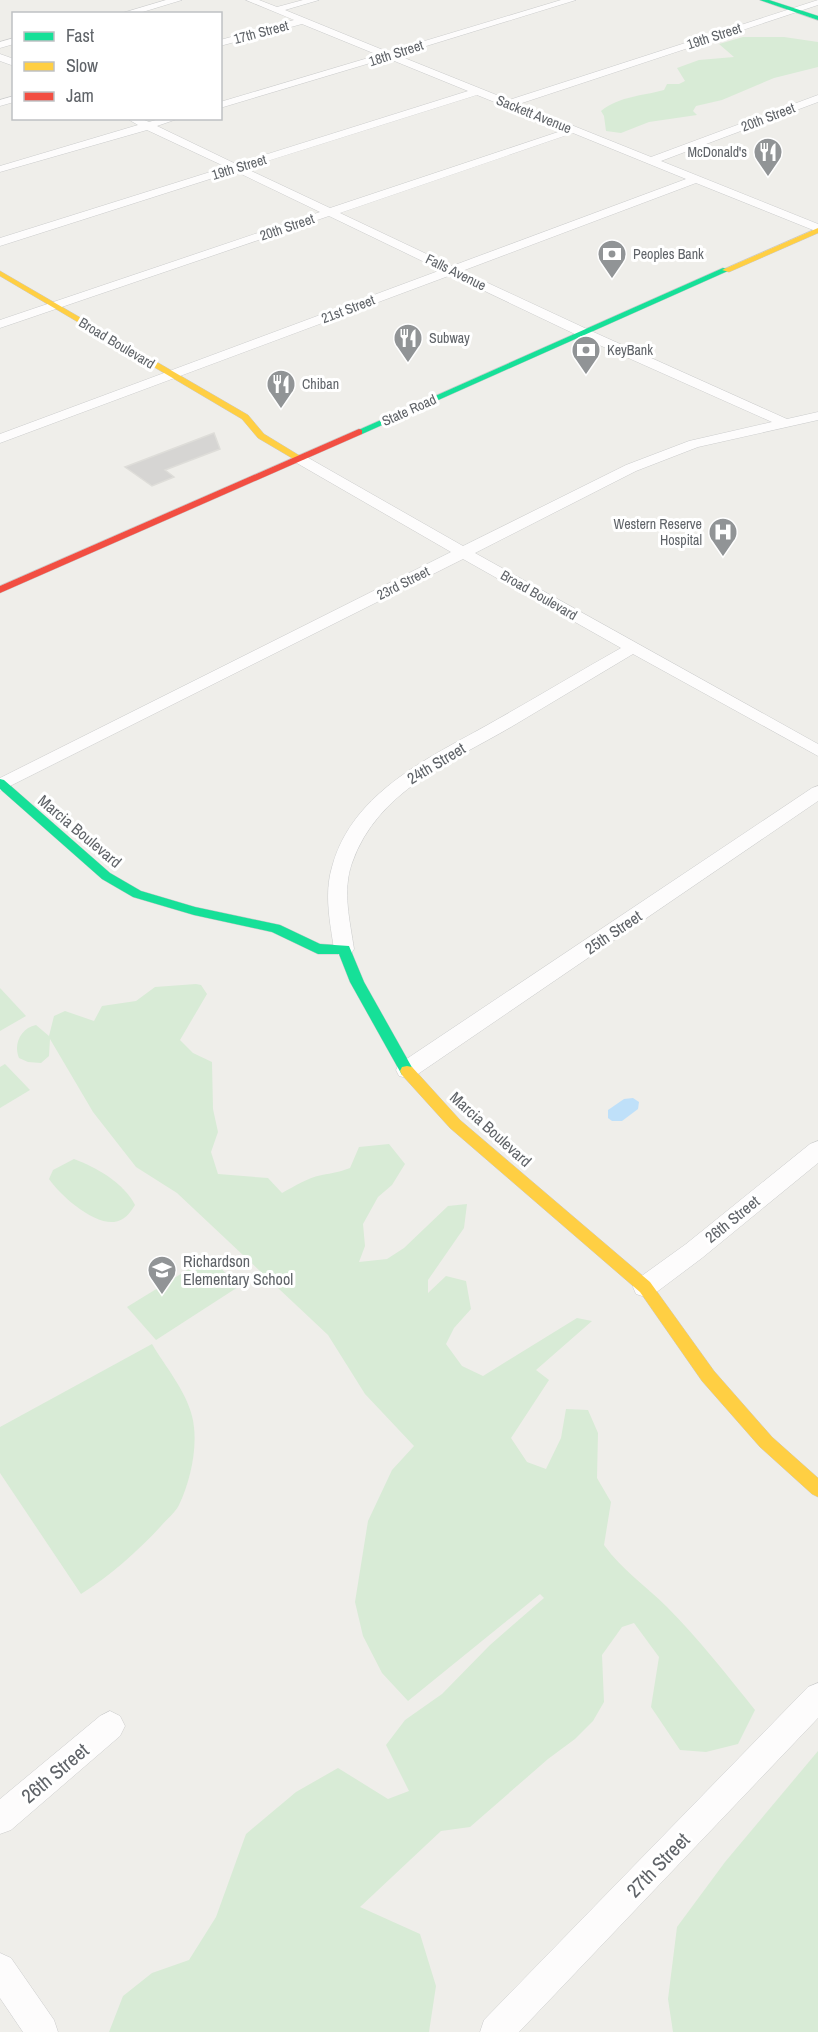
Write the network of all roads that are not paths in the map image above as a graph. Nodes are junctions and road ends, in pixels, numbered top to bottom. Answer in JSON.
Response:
{"nodes":[{"id":1,"x":177,"y":0,"type":"edge"},
{"id":2,"x":251,"y":0,"type":"edge"},
{"id":3,"x":314,"y":0,"type":"edge"},
{"id":4,"x":572,"y":0,"type":"edge"},
{"id":5,"x":763,"y":0,"type":"edge"},
{"id":6,"x":818,"y":2,"type":"edge"},
{"id":7,"x":276,"y":10,"type":"junction"},
{"id":8,"x":794,"y":10,"type":"junction"},
{"id":9,"x":131,"y":12,"type":"edge"},
{"id":10,"x":818,"y":18,"type":"edge"},
{"id":11,"x":302,"y":21,"type":"junction"},
{"id":12,"x":222,"y":42,"type":"edge"},
{"id":13,"x":388,"y":56,"type":"junction"},
{"id":14,"x":478,"y":92,"type":"junction"},
{"id":15,"x":818,"y":98,"type":"edge"},
{"id":16,"x":222,"y":104,"type":"edge"},
{"id":17,"x":508,"y":104,"type":"junction"},
{"id":18,"x":135,"y":120,"type":"edge"},
{"id":19,"x":170,"y":120,"type":"edge"},
{"id":20,"x":148,"y":127,"type":"junction"},
{"id":21,"x":573,"y":130,"type":"junction"},
{"id":22,"x":651,"y":161,"type":"junction"},
{"id":23,"x":235,"y":168,"type":"junction"},
{"id":24,"x":0,"y":170,"type":"edge"},
{"id":25,"x":696,"y":179,"type":"junction"},
{"id":26,"x":330,"y":212,"type":"junction"},
{"id":27,"x":818,"y":229,"type":"edge"},
{"id":28,"x":0,"y":242,"type":"edge"},
{"id":29,"x":451,"y":271,"type":"junction"},
{"id":30,"x":0,"y":273,"type":"edge"},
{"id":31,"x":0,"y":289,"type":"edge"},
{"id":32,"x":55,"y":306,"type":"junction"},
{"id":33,"x":38,"y":312,"type":"junction"},
{"id":34,"x":56,"y":323,"type":"dead end"},
{"id":35,"x":0,"y":324,"type":"edge"},
{"id":36,"x":584,"y":333,"type":"junction"},
{"id":37,"x":138,"y":372,"type":"dead end"},
{"id":38,"x":171,"y":375,"type":"junction"},
{"id":39,"x":154,"y":381,"type":"junction"},
{"id":40,"x":170,"y":391,"type":"dead end"},
{"id":41,"x":818,"y":416,"type":"edge"},
{"id":42,"x":783,"y":422,"type":"junction"},
{"id":43,"x":234,"y":428,"type":"dead end"},
{"id":44,"x":261,"y":436,"type":"junction"},
{"id":45,"x":0,"y":439,"type":"edge"},
{"id":46,"x":300,"y":459,"type":"junction"},
{"id":47,"x":463,"y":552,"type":"junction"},
{"id":48,"x":0,"y":590,"type":"edge"},
{"id":49,"x":632,"y":648,"type":"junction"},
{"id":50,"x":818,"y":751,"type":"edge"},
{"id":51,"x":0,"y":784,"type":"edge"},
{"id":52,"x":818,"y":792,"type":"edge"},
{"id":53,"x":344,"y":949,"type":"junction"},
{"id":54,"x":407,"y":1070,"type":"junction"},
{"id":55,"x":818,"y":1150,"type":"edge"},
{"id":56,"x":645,"y":1287,"type":"junction"},
{"id":57,"x":818,"y":1489,"type":"edge"},
{"id":58,"x":818,"y":1697,"type":"edge"},
{"id":59,"x":110,"y":1726,"type":"dead end"},
{"id":60,"x":0,"y":1820,"type":"edge"},
{"id":61,"x":0,"y":1970,"type":"edge"},
{"id":62,"x":42,"y":2032,"type":"edge"},
{"id":63,"x":496,"y":2032,"type":"edge"}],
"edges":[{"from":1,"to":9,"type":"street"},
{"from":2,"to":7,"type":"street","name":"Sackett Avenue"},
{"from":3,"to":7,"type":"street","name":"17th Street"},
{"from":4,"to":13,"type":"street","name":"18th Street"},
{"from":5,"to":8,"type":"main road"},
{"from":6,"to":8,"type":"street","name":"19th Street"},
{"from":7,"to":11,"type":"street","name":"Sackett Avenue"},
{"from":8,"to":10,"type":"main road"},
{"from":8,"to":17,"type":"street","name":"19th Street"},
{"from":11,"to":12,"type":"street","name":"17th Street"},
{"from":11,"to":13,"type":"street","name":"Sackett Avenue"},
{"from":13,"to":14,"type":"street","name":"Sackett Avenue"},
{"from":13,"to":16,"type":"street","name":"18th Street"},
{"from":14,"to":17,"type":"street","name":"Sackett Avenue"},
{"from":14,"to":23,"type":"street","name":"19th Street"},
{"from":15,"to":22,"type":"street","name":"20th Street"},
{"from":17,"to":21,"type":"street","name":"Sackett Avenue"},
{"from":18,"to":20,"type":"street","name":"Falls Avenue"},
{"from":19,"to":20,"type":"street"},
{"from":20,"to":23,"type":"street","name":"Falls Avenue"},
{"from":20,"to":24,"type":"street"},
{"from":21,"to":22,"type":"street","name":"Sackett Avenue"},
{"from":21,"to":26,"type":"street","name":"20th Street"},
{"from":22,"to":25,"type":"street","name":"Sackett Avenue"},
{"from":23,"to":26,"type":"street","name":"Falls Avenue"},
{"from":23,"to":28,"type":"street","name":"19th Street"},
{"from":25,"to":27,"type":"street","name":"Sackett Avenue"},
{"from":25,"to":29,"type":"street","name":"21st Street"},
{"from":26,"to":29,"type":"street","name":"Falls Avenue"},
{"from":26,"to":32,"type":"street","name":"20th Street"},
{"from":27,"to":36,"type":"main road","name":"State Road"},
{"from":29,"to":36,"type":"street","name":"Falls Avenue"},
{"from":29,"to":38,"type":"street","name":"21st Street"},
{"from":30,"to":32,"type":"main road","name":"Broad Boulevard"},
{"from":31,"to":33,"type":"main road","name":"Broad Boulevard"},
{"from":32,"to":33,"type":"street","name":"20th Street"},
{"from":32,"to":38,"type":"main road","name":"Broad Boulevard"},
{"from":33,"to":34,"type":"main road","name":"Broad Boulevard"},
{"from":33,"to":35,"type":"street","name":"20th Street"},
{"from":36,"to":42,"type":"street","name":"Falls Avenue"},
{"from":36,"to":46,"type":"main road","name":"State Road"},
{"from":37,"to":39,"type":"main road","name":"Broad Boulevard"},
{"from":38,"to":39,"type":"street","name":"21st Street"},
{"from":38,"to":44,"type":"main road","name":"Broad Boulevard"},
{"from":39,"to":40,"type":"main road","name":"Broad Boulevard"},
{"from":39,"to":45,"type":"street","name":"21st Street"},
{"from":41,"to":42,"type":"street","name":"23rd Street"},
{"from":42,"to":47,"type":"street","name":"23rd Street"},
{"from":43,"to":44,"type":"main road","name":"Broad Boulevard"},
{"from":44,"to":46,"type":"main road","name":"Broad Boulevard"},
{"from":46,"to":47,"type":"street","name":"Broad Boulevard"},
{"from":46,"to":48,"type":"main road","name":"State Road"},
{"from":47,"to":49,"type":"street","name":"Broad Boulevard"},
{"from":47,"to":51,"type":"street","name":"23rd Street"},
{"from":49,"to":50,"type":"street","name":"Broad Boulevard"},
{"from":49,"to":53,"type":"street","name":"24th Street"},
{"from":51,"to":53,"type":"main road","name":"Marcia Boulevard"},
{"from":52,"to":54,"type":"street","name":"25th Street"},
{"from":53,"to":54,"type":"main road","name":"Marcia Boulevard"},
{"from":54,"to":56,"type":"main road","name":"Marcia Boulevard"},
{"from":55,"to":56,"type":"street","name":"26th Street"},
{"from":56,"to":57,"type":"main road","name":"Marcia Boulevard"},
{"from":58,"to":63,"type":"street","name":"27th Street"},
{"from":59,"to":60,"type":"street","name":"26th Street"},
{"from":61,"to":62,"type":"street"}]}
